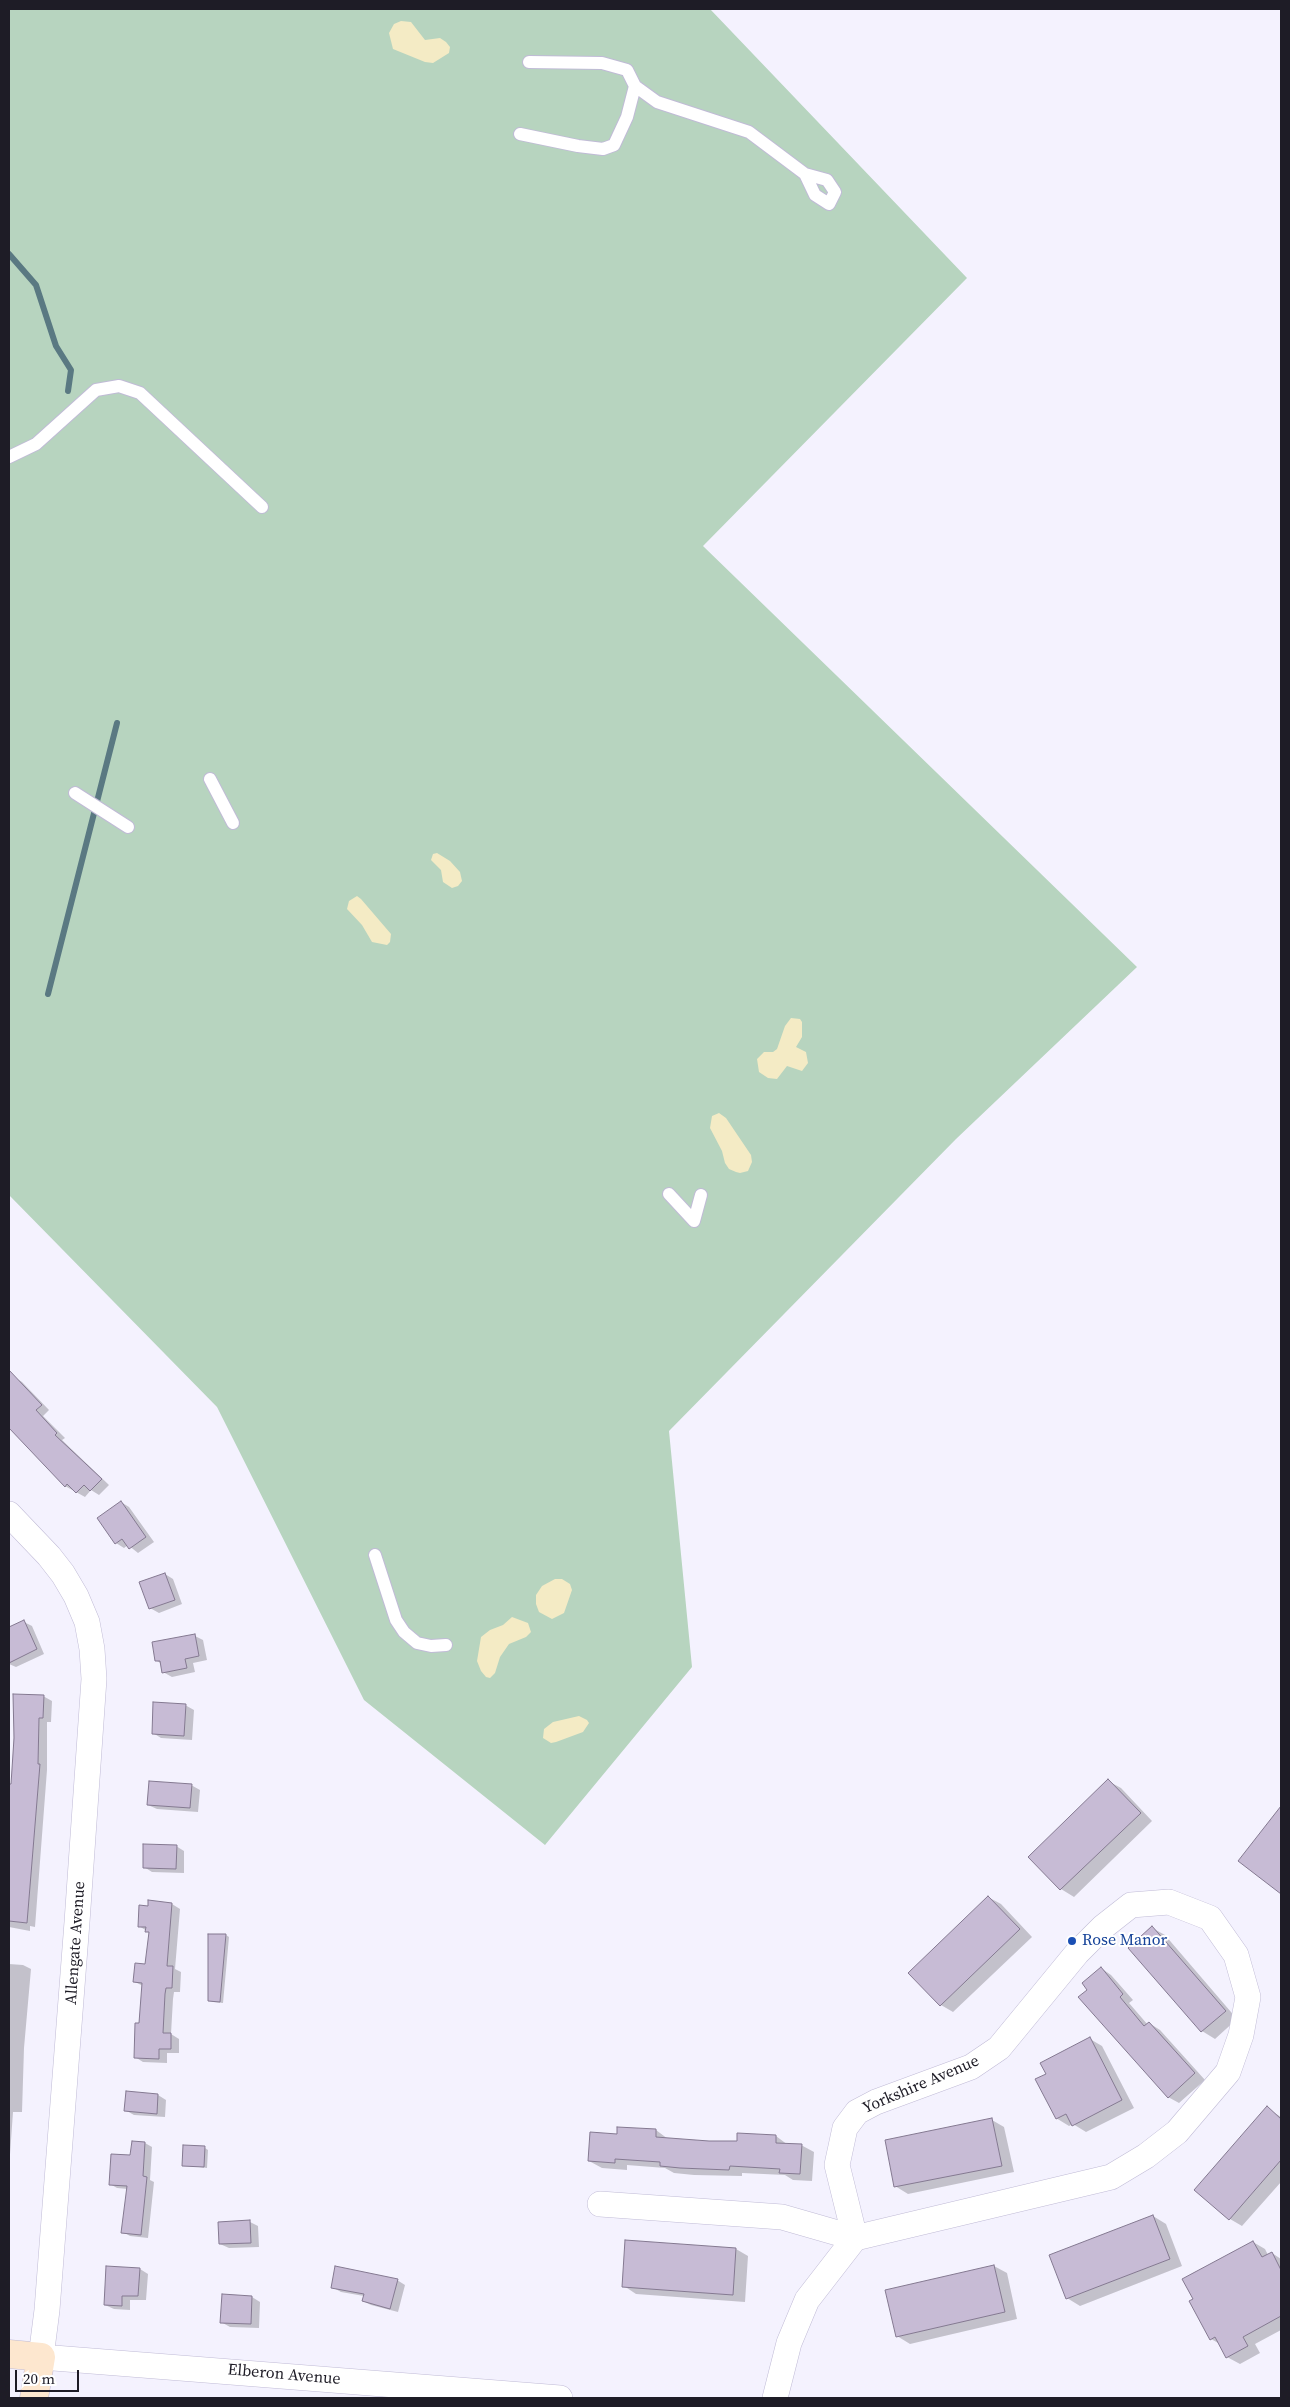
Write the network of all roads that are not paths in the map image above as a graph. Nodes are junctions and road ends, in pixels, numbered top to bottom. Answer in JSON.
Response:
{"nodes":[{"id":1,"x":529,"y":62,"type":"dead end"},
{"id":2,"x":635,"y":86,"type":"junction"},
{"id":3,"x":648,"y":96,"type":"junction"},
{"id":4,"x":629,"y":107,"type":"junction"},
{"id":5,"x":520,"y":134,"type":"dead end"},
{"id":6,"x":805,"y":174,"type":"dead end"},
{"id":7,"x":9,"y":457,"type":"edge"},
{"id":8,"x":262,"y":507,"type":"dead end"},
{"id":9,"x":210,"y":779,"type":"dead end"},
{"id":10,"x":79,"y":796,"type":"dead end"},
{"id":11,"x":232,"y":823,"type":"dead end"},
{"id":12,"x":128,"y":827,"type":"dead end"},
{"id":13,"x":669,"y":1194,"type":"dead end"},
{"id":14,"x":701,"y":1195,"type":"dead end"},
{"id":15,"x":9,"y":1514,"type":"edge"},
{"id":16,"x":375,"y":1555,"type":"dead end"},
{"id":17,"x":446,"y":1645,"type":"dead end"},
{"id":18,"x":600,"y":2204,"type":"dead end"},
{"id":19,"x":855,"y":2238,"type":"junction"},
{"id":20,"x":9,"y":2354,"type":"edge"},
{"id":21,"x":41,"y":2357,"type":"junction"},
{"id":22,"x":425,"y":2392,"type":"edge"},
{"id":23,"x":34,"y":2398,"type":"edge"},
{"id":24,"x":560,"y":2398,"type":"edge"},
{"id":25,"x":775,"y":2398,"type":"edge"}],
"edges":[{"from":1,"to":2,"type":"lane"},
{"from":2,"to":3,"type":"lane"},
{"from":2,"to":4,"type":"lane"},
{"from":3,"to":4,"type":"lane"},
{"from":3,"to":6,"type":"lane"},
{"from":4,"to":5,"type":"lane"},
{"from":7,"to":8,"type":"lane"},
{"from":9,"to":11,"type":"lane"},
{"from":10,"to":12,"type":"lane"},
{"from":13,"to":14,"type":"lane"},
{"from":15,"to":21,"type":"street","name":"Allengate Avenue"},
{"from":16,"to":17,"type":"lane"},
{"from":18,"to":19,"type":"street"},
{"from":19,"to":19,"type":"street","name":"Yorkshire Avenue"},
{"from":19,"to":25,"type":"street"},
{"from":20,"to":21,"type":"street","name":"Elberon Avenue"},
{"from":21,"to":22,"type":"street","name":"Elberon Avenue"},
{"from":21,"to":23,"type":"street","name":"Allengate Avenue"},
{"from":22,"to":24,"type":"street","name":"Elberon Avenue"}]}
